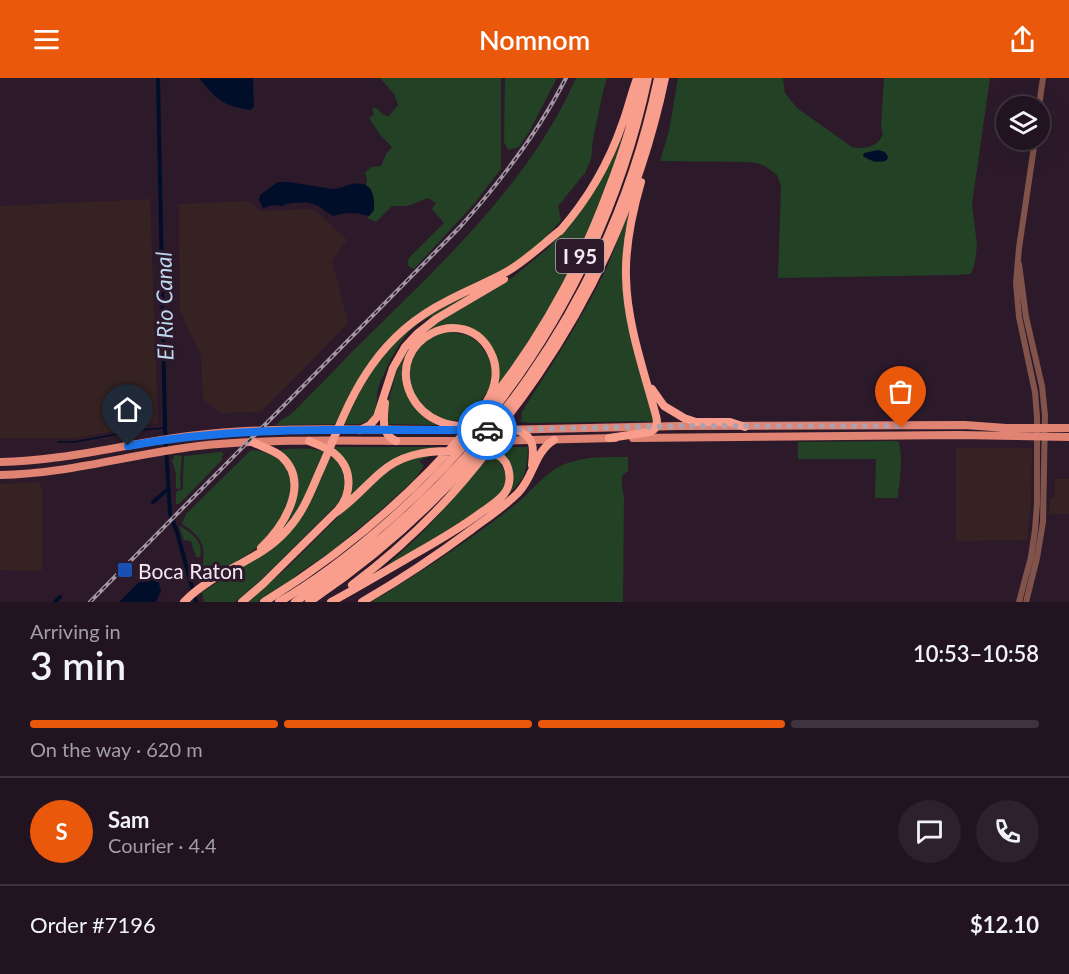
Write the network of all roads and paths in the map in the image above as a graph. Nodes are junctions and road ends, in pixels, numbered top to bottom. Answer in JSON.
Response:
{"nodes":[{"id":1,"x":639,"y":78,"type":"edge"},
{"id":2,"x":648,"y":78,"type":"edge"},
{"id":3,"x":658,"y":78,"type":"edge"},
{"id":4,"x":665,"y":78,"type":"edge"},
{"id":5,"x":1043,"y":78,"type":"edge"},
{"id":6,"x":1040,"y":96,"type":"edge"},
{"id":7,"x":649,"y":141,"type":"junction"},
{"id":8,"x":1034,"y":150,"type":"edge"},
{"id":9,"x":562,"y":229,"type":"junction"},
{"id":10,"x":646,"y":377,"type":"junction"},
{"id":11,"x":386,"y":388,"type":"junction"},
{"id":12,"x":481,"y":416,"type":"junction"},
{"id":13,"x":965,"y":425,"type":"junction"},
{"id":14,"x":746,"y":426,"type":"junction"},
{"id":15,"x":792,"y":426,"type":"junction"},
{"id":16,"x":850,"y":426,"type":"junction"},
{"id":17,"x":902,"y":426,"type":"junction"},
{"id":18,"x":656,"y":427,"type":"junction"},
{"id":19,"x":1041,"y":428,"type":"junction"},
{"id":20,"x":1069,"y":428,"type":"edge"},
{"id":21,"x":360,"y":430,"type":"junction"},
{"id":22,"x":385,"y":430,"type":"junction"},
{"id":23,"x":490,"y":430,"type":"junction"},
{"id":24,"x":516,"y":430,"type":"junction"},
{"id":25,"x":198,"y":435,"type":"junction"},
{"id":26,"x":904,"y":435,"type":"junction"},
{"id":27,"x":741,"y":436,"type":"junction"},
{"id":28,"x":815,"y":436,"type":"junction"},
{"id":29,"x":854,"y":436,"type":"junction"},
{"id":30,"x":1040,"y":437,"type":"junction"},
{"id":31,"x":1069,"y":437,"type":"edge"},
{"id":32,"x":609,"y":438,"type":"junction"},
{"id":33,"x":531,"y":440,"type":"junction"},
{"id":34,"x":554,"y":440,"type":"junction"},
{"id":35,"x":309,"y":441,"type":"junction"},
{"id":36,"x":396,"y":441,"type":"junction"},
{"id":37,"x":252,"y":442,"type":"junction"},
{"id":38,"x":172,"y":450,"type":"junction"},
{"id":39,"x":476,"y":454,"type":"junction"},
{"id":40,"x":0,"y":462,"type":"edge"},
{"id":41,"x":532,"y":468,"type":"junction"},
{"id":42,"x":0,"y":475,"type":"edge"},
{"id":43,"x":334,"y":514,"type":"junction"},
{"id":44,"x":252,"y":557,"type":"junction"},
{"id":45,"x":184,"y":602,"type":"edge"},
{"id":46,"x":242,"y":602,"type":"edge"},
{"id":47,"x":264,"y":602,"type":"edge"},
{"id":48,"x":279,"y":602,"type":"edge"},
{"id":49,"x":295,"y":602,"type":"edge"},
{"id":50,"x":309,"y":602,"type":"edge"},
{"id":51,"x":330,"y":602,"type":"edge"},
{"id":52,"x":362,"y":602,"type":"edge"},
{"id":53,"x":1019,"y":602,"type":"edge"},
{"id":54,"x":1026,"y":602,"type":"edge"}],
"edges":[{"from":1,"to":9,"type":"highway"},
{"from":1,"to":12,"type":"highway","number":"I 95"},
{"from":2,"to":12,"type":"highway"},
{"from":3,"to":39,"type":"highway"},
{"from":4,"to":7,"type":"highway","number":"I 95"},
{"from":5,"to":6,"type":"street"},
{"from":7,"to":10,"type":"highway"},
{"from":7,"to":39,"type":"highway","number":"I 95"},
{"from":8,"to":19,"type":"street"},
{"from":9,"to":11,"type":"highway"},
{"from":9,"to":44,"type":"highway"},
{"from":10,"to":14,"type":"highway"},
{"from":10,"to":18,"type":"highway"},
{"from":11,"to":21,"type":"highway"},
{"from":11,"to":22,"type":"highway"},
{"from":12,"to":23,"type":"highway"},
{"from":12,"to":47,"type":"highway"},
{"from":12,"to":48,"type":"highway"},
{"from":13,"to":17,"type":"main road"},
{"from":13,"to":19,"type":"main road"},
{"from":13,"to":26,"type":"main road"},
{"from":14,"to":15,"type":"main road"},
{"from":14,"to":18,"type":"main road"},
{"from":15,"to":16,"type":"main road"},
{"from":15,"to":27,"type":"main road"},
{"from":16,"to":17,"type":"main road"},
{"from":16,"to":28,"type":"main road"},
{"from":17,"to":29,"type":"main road"},
{"from":18,"to":24,"type":"main road"},
{"from":18,"to":32,"type":"highway"},
{"from":19,"to":20,"type":"main road"},
{"from":19,"to":30,"type":"street"},
{"from":21,"to":22,"type":"main road"},
{"from":21,"to":25,"type":"main road"},
{"from":22,"to":23,"type":"main road"},
{"from":22,"to":36,"type":"highway"},
{"from":23,"to":24,"type":"main road"},
{"from":24,"to":33,"type":"highway"},
{"from":25,"to":38,"type":"main road"},
{"from":25,"to":40,"type":"main road"},
{"from":26,"to":29,"type":"main road"},
{"from":26,"to":30,"type":"main road"},
{"from":27,"to":28,"type":"main road"},
{"from":27,"to":32,"type":"main road"},
{"from":28,"to":29,"type":"main road"},
{"from":30,"to":31,"type":"main road"},
{"from":30,"to":53,"type":"street"},
{"from":30,"to":54,"type":"street"},
{"from":32,"to":34,"type":"main road"},
{"from":33,"to":34,"type":"main road"},
{"from":33,"to":36,"type":"main road"},
{"from":33,"to":41,"type":"highway"},
{"from":34,"to":41,"type":"highway"},
{"from":35,"to":36,"type":"main road"},
{"from":35,"to":37,"type":"main road"},
{"from":35,"to":43,"type":"highway"},
{"from":37,"to":38,"type":"main road"},
{"from":37,"to":44,"type":"highway"},
{"from":38,"to":42,"type":"main road"},
{"from":39,"to":49,"type":"highway"},
{"from":39,"to":50,"type":"highway","number":"I 95"},
{"from":39,"to":51,"type":"highway"},
{"from":41,"to":52,"type":"highway"},
{"from":43,"to":46,"type":"highway"},
{"from":43,"to":51,"type":"highway"},
{"from":44,"to":45,"type":"highway"}]}
